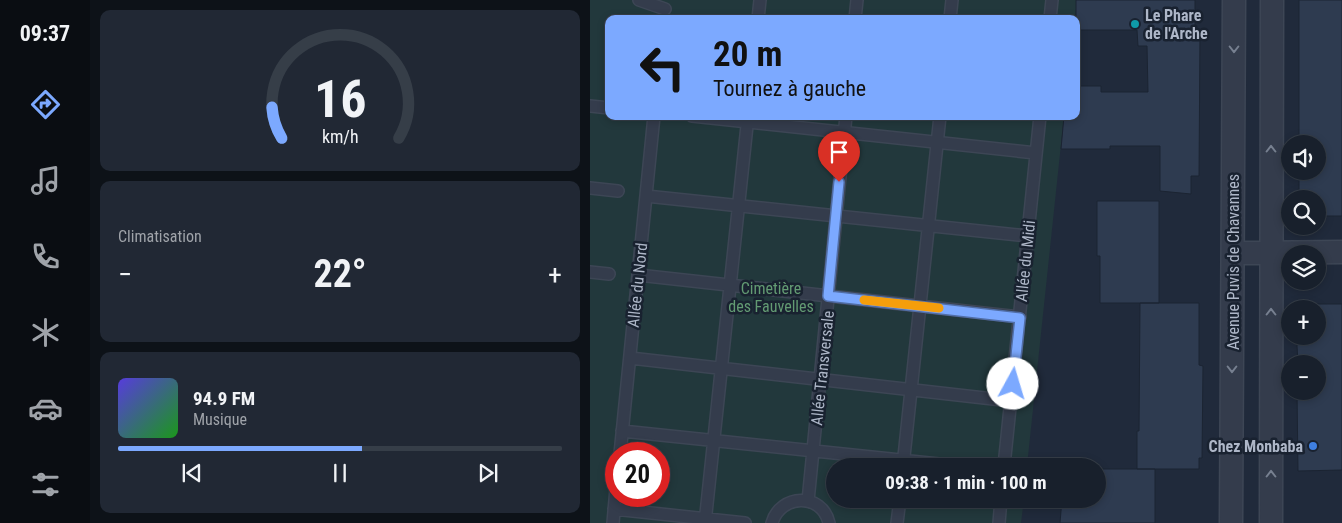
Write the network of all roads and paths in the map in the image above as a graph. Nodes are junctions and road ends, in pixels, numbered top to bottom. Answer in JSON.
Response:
{"nodes":[{"id":1,"x":639,"y":0,"type":"edge"},
{"id":2,"x":760,"y":0,"type":"edge"},
{"id":3,"x":857,"y":0,"type":"edge"},
{"id":4,"x":952,"y":0,"type":"edge"},
{"id":5,"x":1052,"y":0,"type":"edge"},
{"id":6,"x":1234,"y":0,"type":"edge"},
{"id":7,"x":1272,"y":0,"type":"edge"},
{"id":8,"x":665,"y":9,"type":"edge"},
{"id":9,"x":758,"y":15,"type":"edge"},
{"id":10,"x":855,"y":15,"type":"edge"},
{"id":11,"x":950,"y":15,"type":"edge"},
{"id":12,"x":1050,"y":15,"type":"edge"},
{"id":13,"x":590,"y":106,"type":"edge"},
{"id":14,"x":605,"y":108,"type":"edge"},
{"id":15,"x":654,"y":120,"type":"edge"},
{"id":16,"x":748,"y":120,"type":"edge"},
{"id":17,"x":755,"y":120,"type":"edge"},
{"id":18,"x":846,"y":120,"type":"edge"},
{"id":19,"x":940,"y":120,"type":"edge"},
{"id":20,"x":1040,"y":120,"type":"edge"},
{"id":21,"x":844,"y":132,"type":"junction"},
{"id":22,"x":937,"y":143,"type":"junction"},
{"id":23,"x":1036,"y":153,"type":"junction"},
{"id":24,"x":590,"y":188,"type":"edge"},
{"id":25,"x":618,"y":191,"type":"dead end"},
{"id":26,"x":646,"y":196,"type":"junction"},
{"id":27,"x":739,"y":205,"type":"junction"},
{"id":28,"x":836,"y":216,"type":"junction"},
{"id":29,"x":928,"y":225,"type":"junction"},
{"id":30,"x":1028,"y":236,"type":"junction"},
{"id":31,"x":1271,"y":252,"type":"junction"},
{"id":32,"x":1342,"y":252,"type":"edge"},
{"id":33,"x":1233,"y":253,"type":"junction"},
{"id":34,"x":590,"y":272,"type":"edge"},
{"id":35,"x":609,"y":274,"type":"dead end"},
{"id":36,"x":638,"y":275,"type":"junction"},
{"id":37,"x":730,"y":285,"type":"junction"},
{"id":38,"x":828,"y":296,"type":"junction"},
{"id":39,"x":920,"y":306,"type":"junction"},
{"id":40,"x":1020,"y":318,"type":"junction"},
{"id":41,"x":630,"y":358,"type":"junction"},
{"id":42,"x":722,"y":369,"type":"junction"},
{"id":43,"x":820,"y":380,"type":"junction"},
{"id":44,"x":912,"y":390,"type":"junction"},
{"id":45,"x":1011,"y":401,"type":"junction"},
{"id":46,"x":622,"y":430,"type":"junction"},
{"id":47,"x":714,"y":440,"type":"junction"},
{"id":48,"x":621,"y":442,"type":"edge"},
{"id":49,"x":814,"y":451,"type":"junction"},
{"id":50,"x":866,"y":458,"type":"edge"},
{"id":51,"x":904,"y":458,"type":"edge"},
{"id":52,"x":1005,"y":458,"type":"edge"},
{"id":53,"x":808,"y":500,"type":"junction"},
{"id":54,"x":899,"y":508,"type":"edge"},
{"id":55,"x":1000,"y":508,"type":"edge"},
{"id":56,"x":614,"y":509,"type":"joint"},
{"id":57,"x":706,"y":521,"type":"edge"},
{"id":58,"x":613,"y":523,"type":"edge"},
{"id":59,"x":745,"y":523,"type":"edge"},
{"id":60,"x":772,"y":523,"type":"edge"},
{"id":61,"x":829,"y":523,"type":"edge"},
{"id":62,"x":897,"y":523,"type":"edge"},
{"id":63,"x":999,"y":523,"type":"edge"},
{"id":64,"x":1232,"y":523,"type":"edge"},
{"id":65,"x":1271,"y":523,"type":"edge"}],
"edges":[{"from":1,"to":8,"type":"lane"},
{"from":2,"to":9,"type":"lane"},
{"from":3,"to":10,"type":"lane"},
{"from":4,"to":11,"type":"lane"},
{"from":5,"to":12,"type":"lane"},
{"from":6,"to":33,"type":"street","name":"Avenue Puvis de Chavannes","one_way":true},
{"from":31,"to":7,"type":"street","one_way":true},
{"from":13,"to":14,"type":"lane"},
{"from":15,"to":26,"type":"lane","name":"Allée du Nord"},
{"from":16,"to":27,"type":"lane"},
{"from":17,"to":21,"type":"lane"},
{"from":18,"to":21,"type":"lane","name":"Allée Transversale"},
{"from":19,"to":22,"type":"lane"},
{"from":20,"to":23,"type":"lane","name":"Allée du Midi"},
{"from":21,"to":22,"type":"lane"},
{"from":21,"to":28,"type":"lane","name":"Allée Transversale"},
{"from":22,"to":23,"type":"lane"},
{"from":22,"to":29,"type":"lane"},
{"from":23,"to":30,"type":"lane","name":"Allée du Midi"},
{"from":24,"to":25,"type":"lane"},
{"from":26,"to":27,"type":"lane"},
{"from":26,"to":36,"type":"lane","name":"Allée du Nord"},
{"from":27,"to":28,"type":"lane"},
{"from":27,"to":37,"type":"lane"},
{"from":28,"to":29,"type":"lane"},
{"from":28,"to":38,"type":"lane","name":"Allée Transversale"},
{"from":29,"to":30,"type":"lane"},
{"from":29,"to":39,"type":"lane"},
{"from":30,"to":40,"type":"lane","name":"Allée du Midi"},
{"from":31,"to":32,"type":"street"},
{"from":31,"to":33,"type":"street"},
{"from":65,"to":31,"type":"street","one_way":true},
{"from":33,"to":64,"type":"street","name":"Avenue Puvis de Chavannes","one_way":true},
{"from":34,"to":35,"type":"lane"},
{"from":36,"to":37,"type":"lane"},
{"from":36,"to":41,"type":"lane","name":"Allée du Nord"},
{"from":37,"to":38,"type":"lane"},
{"from":37,"to":42,"type":"lane"},
{"from":38,"to":39,"type":"lane"},
{"from":38,"to":43,"type":"lane","name":"Allée Transversale"},
{"from":39,"to":40,"type":"lane"},
{"from":39,"to":44,"type":"lane"},
{"from":40,"to":45,"type":"lane","name":"Allée du Midi"},
{"from":41,"to":42,"type":"lane"},
{"from":41,"to":46,"type":"lane","name":"Allée du Nord"},
{"from":42,"to":43,"type":"lane"},
{"from":42,"to":47,"type":"lane"},
{"from":43,"to":44,"type":"lane"},
{"from":43,"to":49,"type":"lane","name":"Allée Transversale"},
{"from":44,"to":45,"type":"lane"},
{"from":44,"to":51,"type":"lane"},
{"from":45,"to":52,"type":"lane","name":"Allée du Midi"},
{"from":46,"to":47,"type":"lane"},
{"from":46,"to":48,"type":"lane","name":"Allée du Nord"},
{"from":47,"to":49,"type":"lane"},
{"from":47,"to":57,"type":"lane"},
{"from":49,"to":50,"type":"lane"},
{"from":49,"to":53,"type":"lane","name":"Allée Transversale"},
{"from":53,"to":60,"type":"lane"},
{"from":53,"to":61,"type":"lane"},
{"from":54,"to":62,"type":"lane"},
{"from":55,"to":63,"type":"lane"},
{"from":56,"to":57,"type":"lane"},
{"from":56,"to":58,"type":"lane"},
{"from":57,"to":59,"type":"lane"}]}
